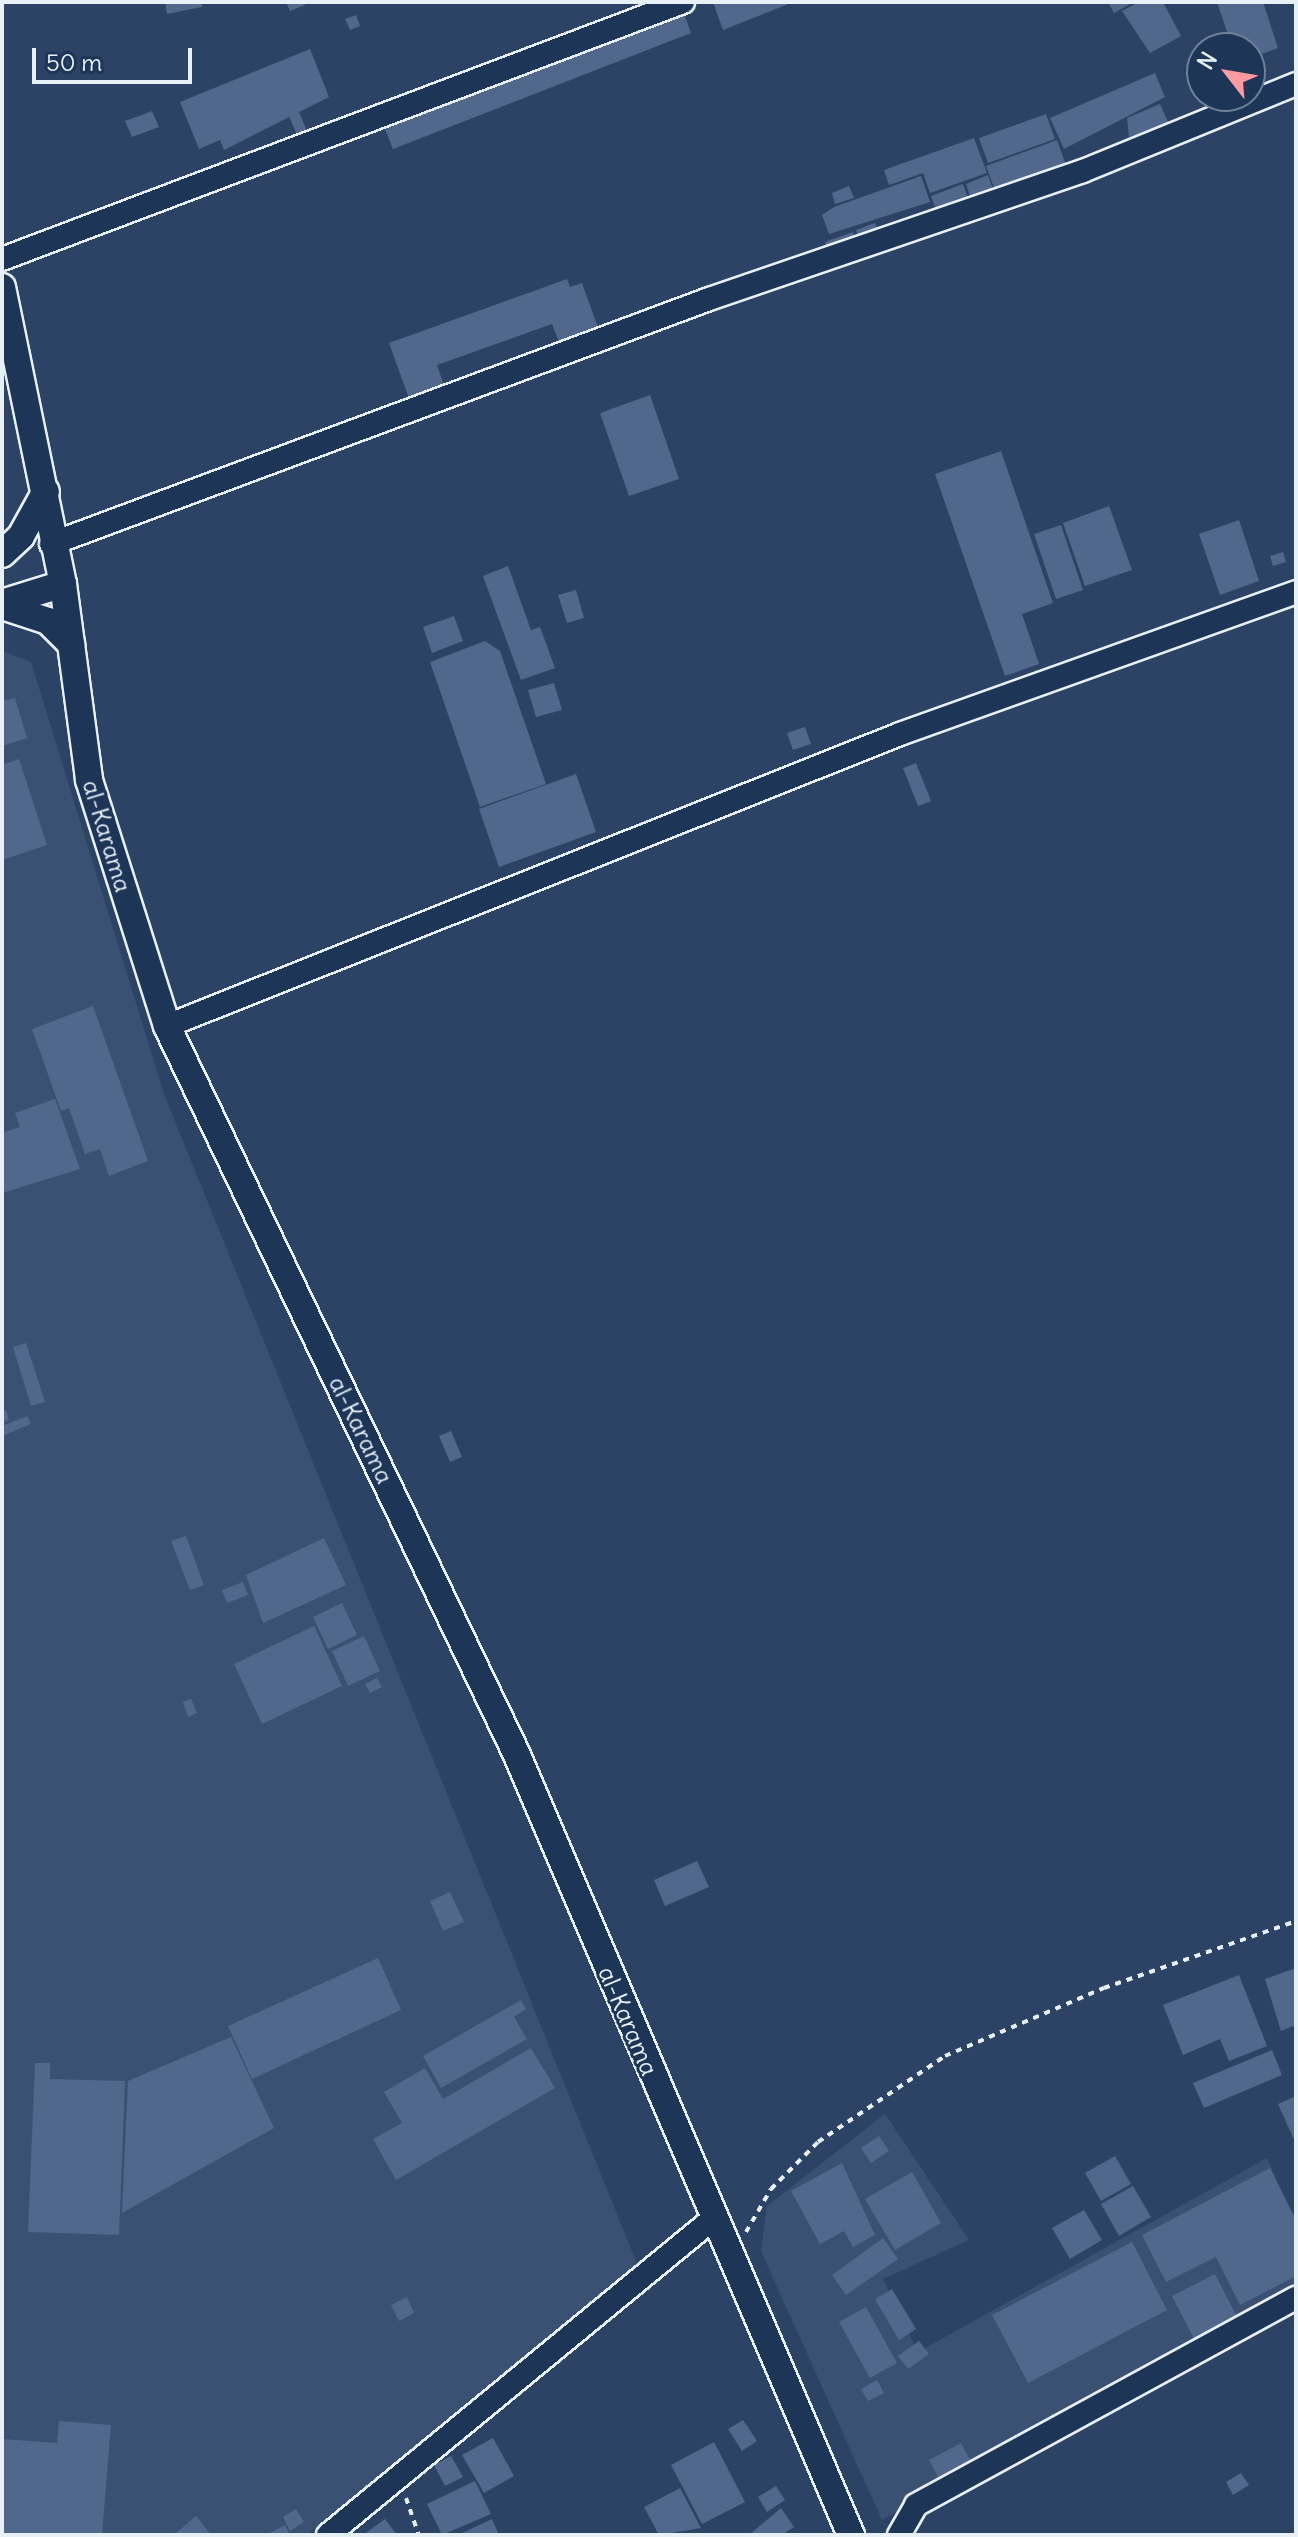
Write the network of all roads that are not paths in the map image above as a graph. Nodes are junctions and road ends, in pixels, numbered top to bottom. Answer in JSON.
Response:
{"nodes":[{"id":1,"x":683,"y":2,"type":"edge"},
{"id":2,"x":1296,"y":84,"type":"edge"},
{"id":3,"x":2,"y":259,"type":"edge"},
{"id":4,"x":2,"y":287,"type":"edge"},
{"id":5,"x":46,"y":491,"type":"junction"},
{"id":6,"x":51,"y":544,"type":"junction"},
{"id":7,"x":2,"y":554,"type":"edge"},
{"id":8,"x":2,"y":562,"type":"edge"},
{"id":9,"x":63,"y":584,"type":"junction"},
{"id":10,"x":1296,"y":592,"type":"edge"},
{"id":11,"x":2,"y":604,"type":"edge"},
{"id":12,"x":71,"y":644,"type":"junction"},
{"id":13,"x":167,"y":1026,"type":"junction"},
{"id":14,"x":711,"y":2220,"type":"junction"},
{"id":15,"x":1296,"y":2298,"type":"edge"},
{"id":16,"x":328,"y":2535,"type":"edge"},
{"id":17,"x":851,"y":2535,"type":"edge"},
{"id":18,"x":899,"y":2535,"type":"edge"}],
"edges":[{"from":1,"to":3,"type":"street"},
{"from":2,"to":6,"type":"street"},
{"from":4,"to":5,"type":"main road","name":"al-Karama"},
{"from":5,"to":6,"type":"main road","name":"al-Karama"},
{"from":5,"to":7,"type":"main road"},
{"from":6,"to":8,"type":"main road"},
{"from":6,"to":9,"type":"main road","name":"al-Karama"},
{"from":9,"to":11,"type":"main road"},
{"from":9,"to":12,"type":"main road","name":"al-Karama"},
{"from":10,"to":13,"type":"street"},
{"from":11,"to":12,"type":"main road"},
{"from":12,"to":13,"type":"main road","name":"al-Karama"},
{"from":13,"to":14,"type":"main road","name":"al-Karama"},
{"from":14,"to":16,"type":"street"},
{"from":14,"to":17,"type":"main road","name":"al-Karama"},
{"from":15,"to":18,"type":"street"}]}
